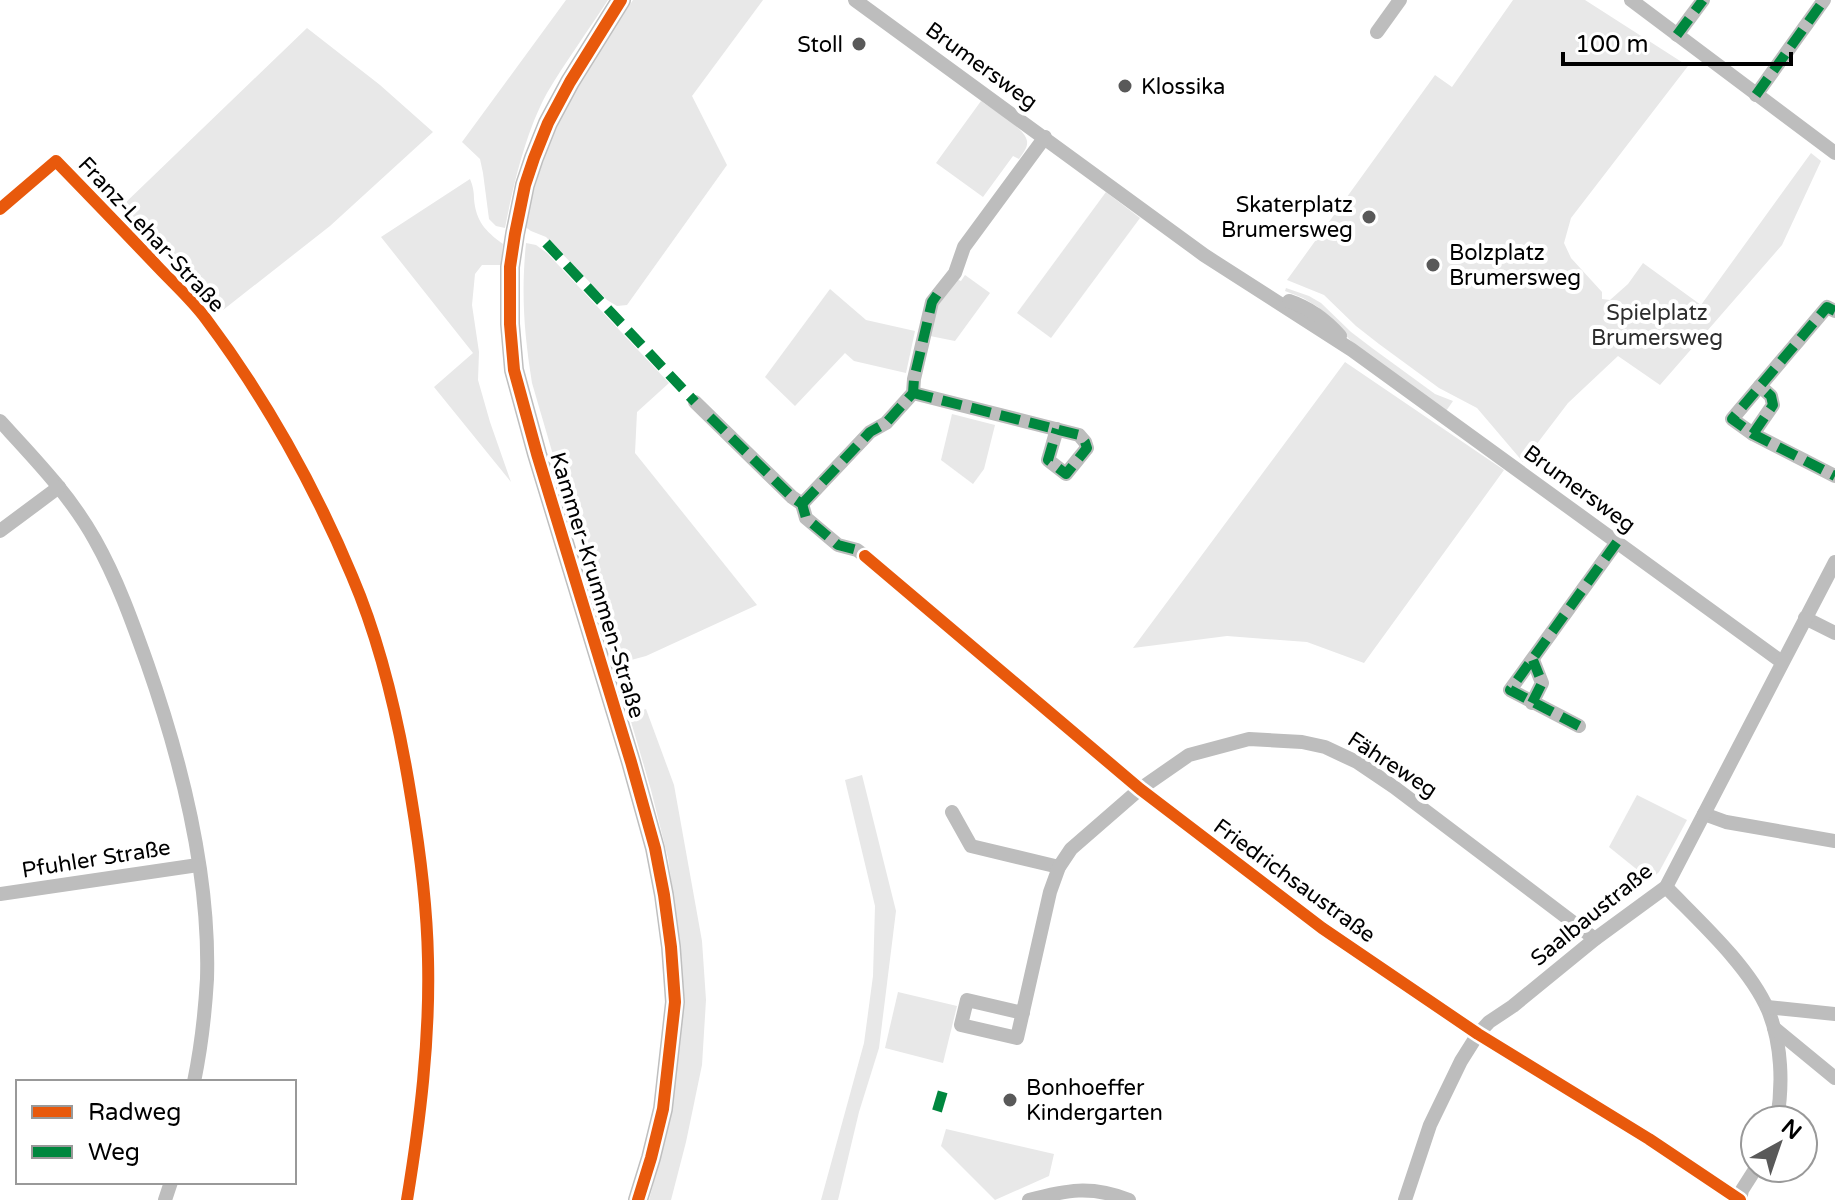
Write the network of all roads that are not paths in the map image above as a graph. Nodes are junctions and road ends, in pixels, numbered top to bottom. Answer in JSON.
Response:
{"nodes":[{"id":1,"x":621,"y":0,"type":"edge"},
{"id":2,"x":855,"y":0,"type":"edge"},
{"id":3,"x":1400,"y":0,"type":"edge"},
{"id":4,"x":1631,"y":0,"type":"edge"},
{"id":5,"x":1703,"y":0,"type":"edge"},
{"id":6,"x":1824,"y":0,"type":"edge"},
{"id":7,"x":1377,"y":32,"type":"dead end"},
{"id":8,"x":1677,"y":35,"type":"junction"},
{"id":9,"x":1756,"y":95,"type":"junction"},
{"id":10,"x":1045,"y":137,"type":"junction"},
{"id":11,"x":1835,"y":153,"type":"edge"},
{"id":12,"x":0,"y":209,"type":"edge"},
{"id":13,"x":1832,"y":306,"type":"edge"},
{"id":14,"x":1760,"y":386,"type":"junction"},
{"id":15,"x":913,"y":393,"type":"junction"},
{"id":16,"x":695,"y":402,"type":"dead end"},
{"id":17,"x":0,"y":421,"type":"edge"},
{"id":18,"x":1057,"y":429,"type":"dead end"},
{"id":19,"x":1753,"y":434,"type":"junction"},
{"id":20,"x":1835,"y":476,"type":"edge"},
{"id":21,"x":59,"y":487,"type":"junction"},
{"id":22,"x":802,"y":504,"type":"junction"},
{"id":23,"x":0,"y":531,"type":"edge"},
{"id":24,"x":1617,"y":542,"type":"junction"},
{"id":25,"x":1835,"y":562,"type":"edge"},
{"id":26,"x":1805,"y":618,"type":"junction"},
{"id":27,"x":1835,"y":633,"type":"edge"},
{"id":28,"x":1533,"y":660,"type":"junction"},
{"id":29,"x":1782,"y":662,"type":"junction"},
{"id":30,"x":1532,"y":703,"type":"junction"},
{"id":31,"x":1579,"y":726,"type":"dead end"},
{"id":32,"x":1140,"y":789,"type":"junction"},
{"id":33,"x":952,"y":812,"type":"dead end"},
{"id":34,"x":1704,"y":814,"type":"junction"},
{"id":35,"x":1835,"y":841,"type":"edge"},
{"id":36,"x":198,"y":865,"type":"junction"},
{"id":37,"x":1059,"y":867,"type":"junction"},
{"id":38,"x":1666,"y":887,"type":"junction"},
{"id":39,"x":0,"y":894,"type":"edge"},
{"id":40,"x":1595,"y":939,"type":"junction"},
{"id":41,"x":1767,"y":1007,"type":"junction"},
{"id":42,"x":1023,"y":1013,"type":"dead end"},
{"id":43,"x":1835,"y":1014,"type":"edge"},
{"id":44,"x":1774,"y":1028,"type":"junction"},
{"id":45,"x":1478,"y":1034,"type":"junction"},
{"id":46,"x":1835,"y":1078,"type":"edge"},
{"id":47,"x":194,"y":1080,"type":"edge"},
{"id":48,"x":1779,"y":1104,"type":"edge"},
{"id":49,"x":407,"y":1200,"type":"edge"},
{"id":50,"x":638,"y":1200,"type":"edge"},
{"id":51,"x":1029,"y":1200,"type":"edge"},
{"id":52,"x":1129,"y":1200,"type":"edge"},
{"id":53,"x":1405,"y":1200,"type":"edge"},
{"id":54,"x":1740,"y":1200,"type":"edge"}],
"edges":[{"from":1,"to":50,"type":"street","name":"Kammer-Krummen-Straße"},
{"from":2,"to":10,"type":"street","name":"Brumersweg"},
{"from":3,"to":7,"type":"street"},
{"from":4,"to":8,"type":"street"},
{"from":5,"to":8,"type":"street"},
{"from":6,"to":9,"type":"street"},
{"from":8,"to":9,"type":"street"},
{"from":9,"to":11,"type":"street"},
{"from":10,"to":15,"type":"street","name":"Brumersweg"},
{"from":10,"to":24,"type":"street","name":"Brumersweg"},
{"from":12,"to":49,"type":"street","name":"Franz-Lehar-Straße"},
{"from":13,"to":14,"type":"street"},
{"from":14,"to":19,"type":"street"},
{"from":14,"to":19,"type":"street"},
{"from":15,"to":18,"type":"street"},
{"from":15,"to":22,"type":"street"},
{"from":16,"to":22,"type":"street","name":"Friedrichsaustraße"},
{"from":17,"to":21,"type":"street"},
{"from":19,"to":20,"type":"street"},
{"from":21,"to":23,"type":"street"},
{"from":21,"to":36,"type":"street"},
{"from":22,"to":32,"type":"street","name":"Friedrichsaustraße"},
{"from":24,"to":28,"type":"street"},
{"from":24,"to":29,"type":"street","name":"Brumersweg"},
{"from":25,"to":26,"type":"street","name":"Saalbaustraße"},
{"from":26,"to":27,"type":"street"},
{"from":26,"to":29,"type":"street","name":"Saalbaustraße"},
{"from":28,"to":30,"type":"street"},
{"from":28,"to":30,"type":"street"},
{"from":29,"to":34,"type":"street","name":"Saalbaustraße"},
{"from":30,"to":31,"type":"street"},
{"from":32,"to":37,"type":"street","name":"Fähreweg"},
{"from":32,"to":40,"type":"street","name":"Fähreweg"},
{"from":32,"to":45,"type":"street","name":"Friedrichsaustraße"},
{"from":33,"to":37,"type":"street"},
{"from":34,"to":35,"type":"street"},
{"from":34,"to":38,"type":"street","name":"Saalbaustraße"},
{"from":36,"to":39,"type":"street","name":"Pfuhler Straße"},
{"from":36,"to":47,"type":"street"},
{"from":37,"to":42,"type":"street"},
{"from":38,"to":40,"type":"street","name":"Saalbaustraße"},
{"from":38,"to":41,"type":"street"},
{"from":40,"to":45,"type":"street","name":"Saalbaustraße"},
{"from":41,"to":43,"type":"street"},
{"from":41,"to":44,"type":"street"},
{"from":44,"to":46,"type":"street"},
{"from":44,"to":48,"type":"street"},
{"from":45,"to":53,"type":"street","name":"Saalbaustraße"},
{"from":45,"to":54,"type":"street","name":"Friedrichsaustraße"},
{"from":51,"to":52,"type":"street"}]}
